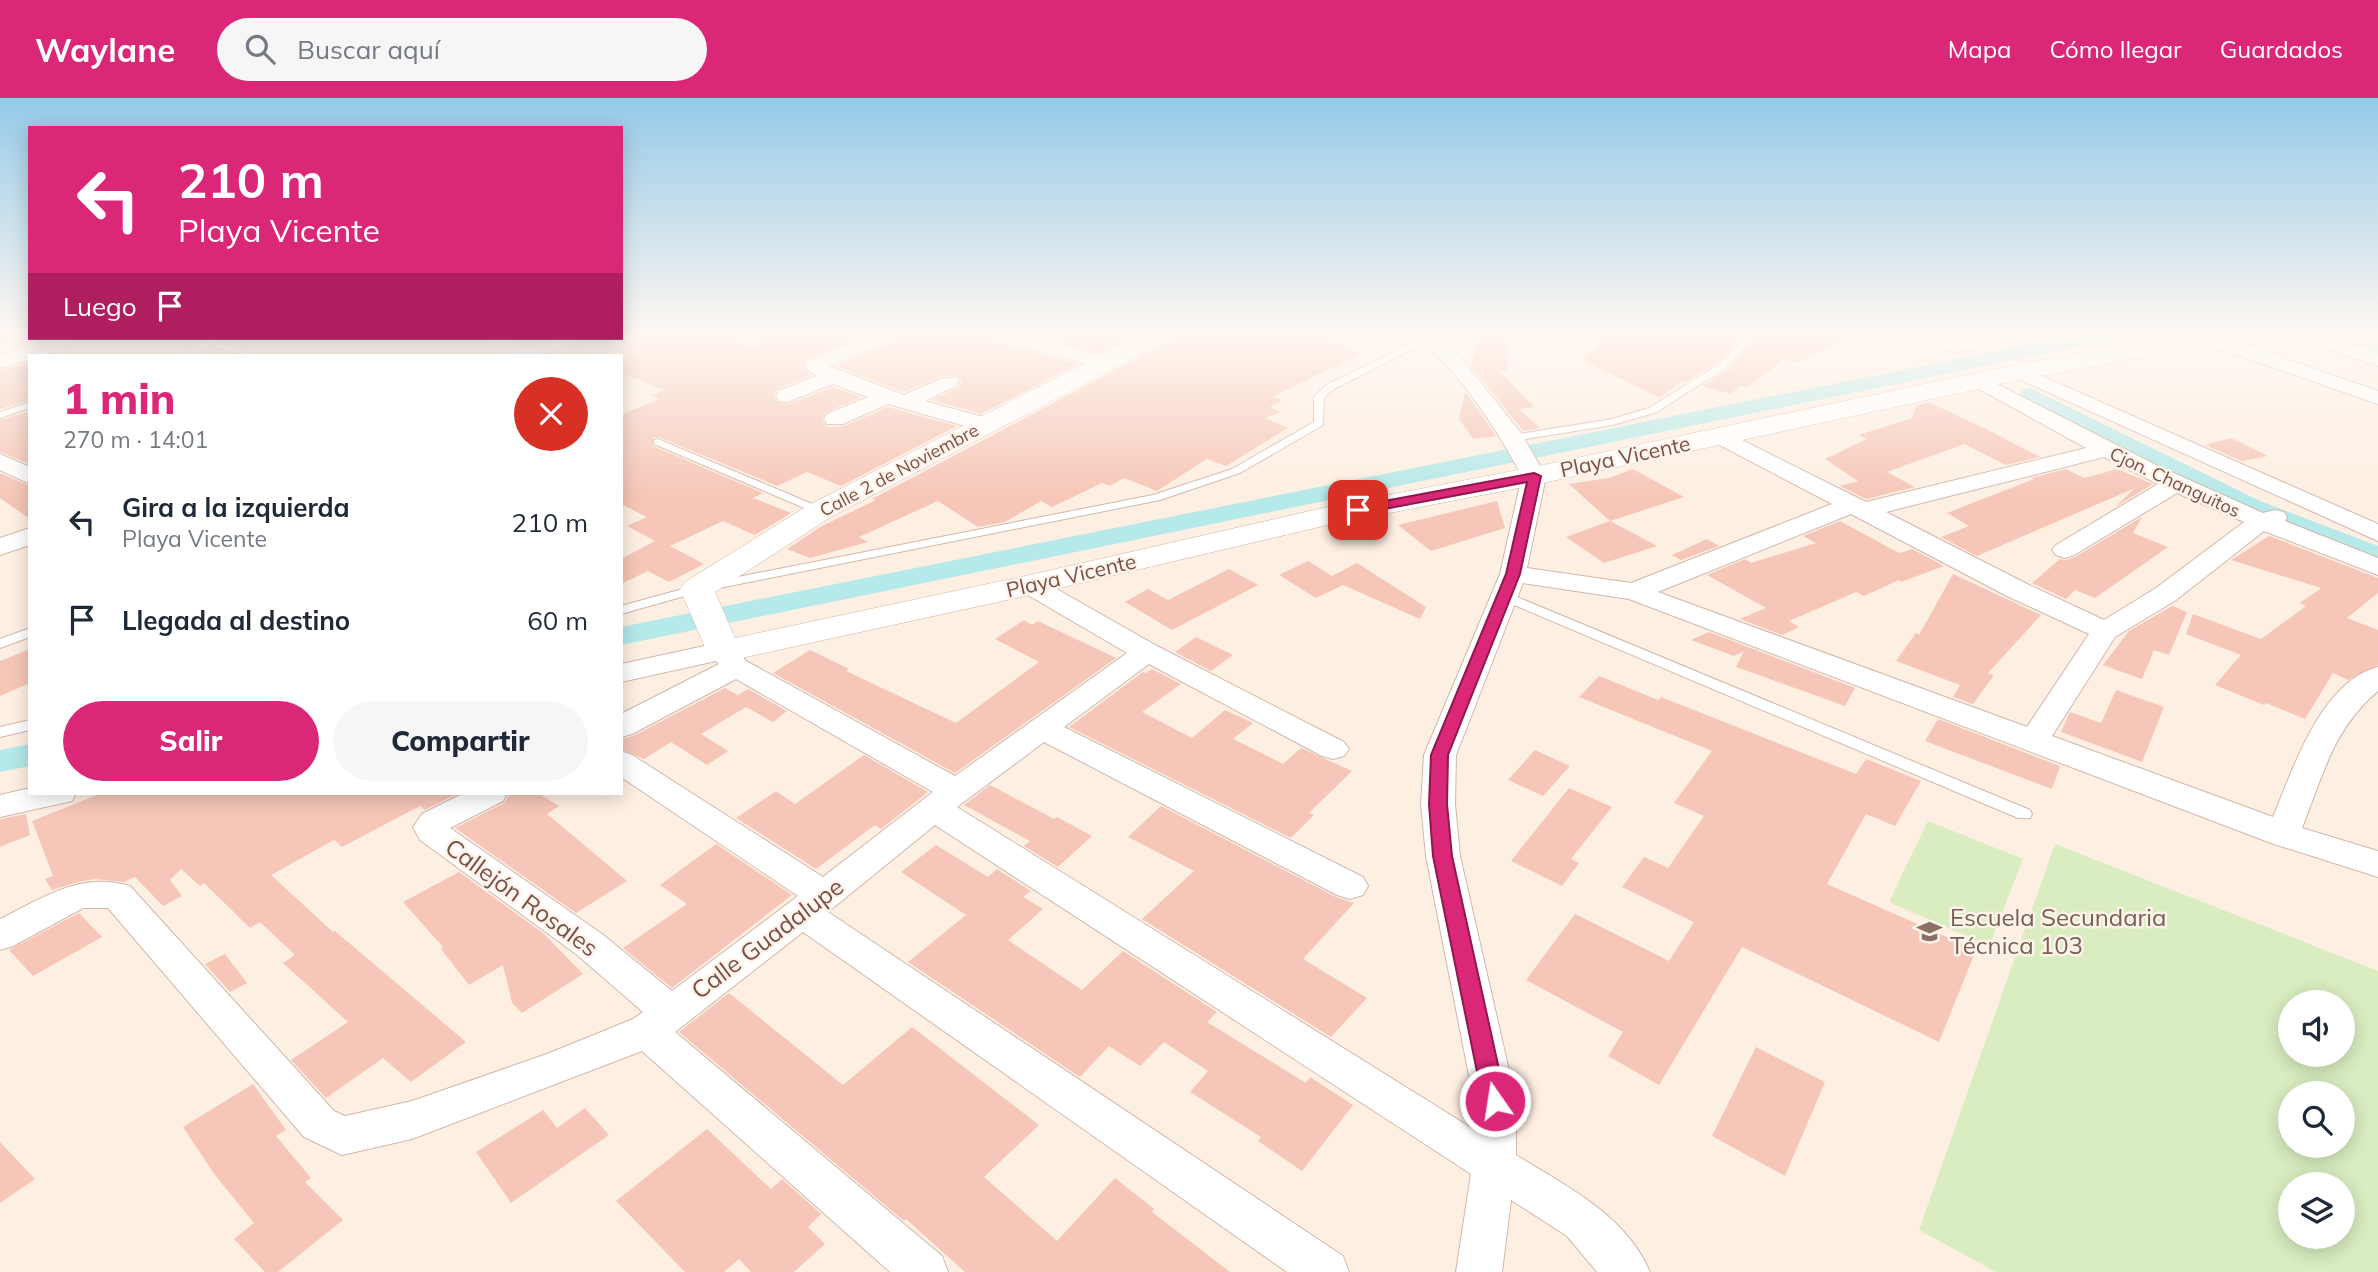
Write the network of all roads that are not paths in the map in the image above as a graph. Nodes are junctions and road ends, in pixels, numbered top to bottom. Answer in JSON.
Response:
{"nodes":[{"id":1,"x":808,"y":387,"type":"edge"},
{"id":2,"x":863,"y":387,"type":"edge"},
{"id":3,"x":935,"y":387,"type":"edge"},
{"id":4,"x":1061,"y":387,"type":"edge"},
{"id":5,"x":1330,"y":387,"type":"edge"},
{"id":6,"x":1468,"y":387,"type":"edge"},
{"id":7,"x":1690,"y":387,"type":"edge"},
{"id":8,"x":1952,"y":387,"type":"edge"},
{"id":9,"x":1990,"y":387,"type":"edge"},
{"id":10,"x":2050,"y":387,"type":"edge"},
{"id":11,"x":2350,"y":387,"type":"edge"},
{"id":12,"x":787,"y":396,"type":"dead end"},
{"id":13,"x":2378,"y":398,"type":"edge"},
{"id":14,"x":898,"y":399,"type":"junction"},
{"id":15,"x":28,"y":406,"type":"edge"},
{"id":16,"x":0,"y":415,"type":"edge"},
{"id":17,"x":835,"y":419,"type":"dead end"},
{"id":18,"x":986,"y":425,"type":"junction"},
{"id":19,"x":1720,"y":436,"type":"junction"},
{"id":20,"x":1515,"y":441,"type":"junction"},
{"id":21,"x":658,"y":442,"type":"dead end"},
{"id":22,"x":2106,"y":450,"type":"junction"},
{"id":23,"x":0,"y":461,"type":"edge"},
{"id":24,"x":1533,"y":473,"type":"junction"},
{"id":25,"x":28,"y":476,"type":"edge"},
{"id":26,"x":2176,"y":484,"type":"junction"},
{"id":27,"x":1859,"y":507,"type":"junction"},
{"id":28,"x":2309,"y":509,"type":"junction"},
{"id":29,"x":820,"y":511,"type":"junction"},
{"id":30,"x":2264,"y":520,"type":"junction"},
{"id":31,"x":2378,"y":533,"type":"edge"},
{"id":32,"x":28,"y":537,"type":"edge"},
{"id":33,"x":0,"y":547,"type":"edge"},
{"id":34,"x":2065,"y":550,"type":"dead end"},
{"id":35,"x":2378,"y":567,"type":"edge"},
{"id":36,"x":1030,"y":585,"type":"junction"},
{"id":37,"x":1509,"y":585,"type":"junction"},
{"id":38,"x":1634,"y":592,"type":"junction"},
{"id":39,"x":623,"y":610,"type":"edge"},
{"id":40,"x":716,"y":629,"type":"junction"},
{"id":41,"x":2105,"y":631,"type":"junction"},
{"id":42,"x":28,"y":633,"type":"edge"},
{"id":43,"x":0,"y":644,"type":"edge"},
{"id":44,"x":1147,"y":652,"type":"junction"},
{"id":45,"x":623,"y":672,"type":"edge"},
{"id":46,"x":2378,"y":676,"type":"edge"},
{"id":47,"x":28,"y":725,"type":"edge"},
{"id":48,"x":623,"y":725,"type":"edge"},
{"id":49,"x":1041,"y":728,"type":"junction"},
{"id":50,"x":0,"y":732,"type":"edge"},
{"id":51,"x":2034,"y":740,"type":"junction"},
{"id":52,"x":1334,"y":749,"type":"dead end"},
{"id":53,"x":623,"y":763,"type":"edge"},
{"id":54,"x":51,"y":795,"type":"edge"},
{"id":55,"x":487,"y":795,"type":"edge"},
{"id":56,"x":946,"y":800,"type":"junction"},
{"id":57,"x":0,"y":806,"type":"edge"},
{"id":58,"x":2024,"y":814,"type":"dead end"},
{"id":59,"x":2283,"y":834,"type":"junction"},
{"id":60,"x":2378,"y":864,"type":"edge"},
{"id":61,"x":1350,"y":886,"type":"dead end"},
{"id":62,"x":813,"y":904,"type":"junction"},
{"id":63,"x":0,"y":936,"type":"edge"},
{"id":64,"x":659,"y":1021,"type":"junction"},
{"id":65,"x":1494,"y":1164,"type":"junction"},
{"id":66,"x":925,"y":1272,"type":"edge"},
{"id":67,"x":1326,"y":1272,"type":"edge"},
{"id":68,"x":1479,"y":1272,"type":"edge"},
{"id":69,"x":1627,"y":1272,"type":"edge"}],
"edges":[{"from":1,"to":12,"type":"street"},
{"from":2,"to":14,"type":"street"},
{"from":3,"to":14,"type":"street"},
{"from":4,"to":18,"type":"street","name":"Calle 2 de Noviembre"},
{"from":5,"to":40,"type":"lane"},
{"from":6,"to":20,"type":"street"},
{"from":7,"to":20,"type":"lane"},
{"from":8,"to":19,"type":"street","name":"Playa Vicente"},
{"from":9,"to":22,"type":"street","name":"Cjon. Changuitos"},
{"from":10,"to":28,"type":"street","name":"Cjon. Changuitos"},
{"from":11,"to":13,"type":"street"},
{"from":14,"to":17,"type":"street"},
{"from":14,"to":18,"type":"street"},
{"from":15,"to":16,"type":"lane"},
{"from":18,"to":29,"type":"street","name":"Calle 2 de Noviembre"},
{"from":19,"to":24,"type":"street","name":"Playa Vicente"},
{"from":19,"to":27,"type":"street"},
{"from":20,"to":24,"type":"street"},
{"from":21,"to":29,"type":"lane"},
{"from":22,"to":26,"type":"street","name":"Cjon. Changuitos"},
{"from":22,"to":27,"type":"street"},
{"from":23,"to":25,"type":"street"},
{"from":24,"to":36,"type":"street","name":"Playa Vicente"},
{"from":24,"to":37,"type":"street"},
{"from":26,"to":30,"type":"street","name":"Cjon. Changuitos"},
{"from":26,"to":34,"type":"street"},
{"from":27,"to":38,"type":"street"},
{"from":27,"to":41,"type":"street"},
{"from":28,"to":30,"type":"street"},
{"from":28,"to":31,"type":"street","name":"Cjon. Changuitos"},
{"from":29,"to":40,"type":"street","name":"Calle 2 de Noviembre"},
{"from":30,"to":35,"type":"street","name":"Cjon. Changuitos"},
{"from":30,"to":41,"type":"street"},
{"from":32,"to":33,"type":"street"},
{"from":36,"to":40,"type":"street","name":"Playa Vicente"},
{"from":36,"to":44,"type":"street"},
{"from":37,"to":38,"type":"street"},
{"from":37,"to":58,"type":"lane"},
{"from":37,"to":65,"type":"street"},
{"from":38,"to":51,"type":"street"},
{"from":39,"to":40,"type":"lane"},
{"from":40,"to":45,"type":"street"},
{"from":40,"to":48,"type":"street"},
{"from":40,"to":56,"type":"street"},
{"from":41,"to":51,"type":"street"},
{"from":42,"to":43,"type":"lane"},
{"from":44,"to":49,"type":"street","name":"Calle Guadalupe"},
{"from":44,"to":52,"type":"street"},
{"from":46,"to":59,"type":"street"},
{"from":47,"to":50,"type":"lane"},
{"from":49,"to":56,"type":"street","name":"Calle Guadalupe"},
{"from":49,"to":61,"type":"street"},
{"from":51,"to":59,"type":"street"},
{"from":53,"to":62,"type":"street"},
{"from":54,"to":57,"type":"street"},
{"from":55,"to":64,"type":"street","name":"Callejón Rosales"},
{"from":56,"to":62,"type":"street","name":"Calle Guadalupe"},
{"from":56,"to":65,"type":"street"},
{"from":59,"to":60,"type":"street"},
{"from":62,"to":64,"type":"street","name":"Calle Guadalupe"},
{"from":62,"to":67,"type":"street"},
{"from":63,"to":64,"type":"street","name":"Calle Guadalupe"},
{"from":64,"to":66,"type":"street"},
{"from":65,"to":68,"type":"street"},
{"from":65,"to":69,"type":"street"}]}
